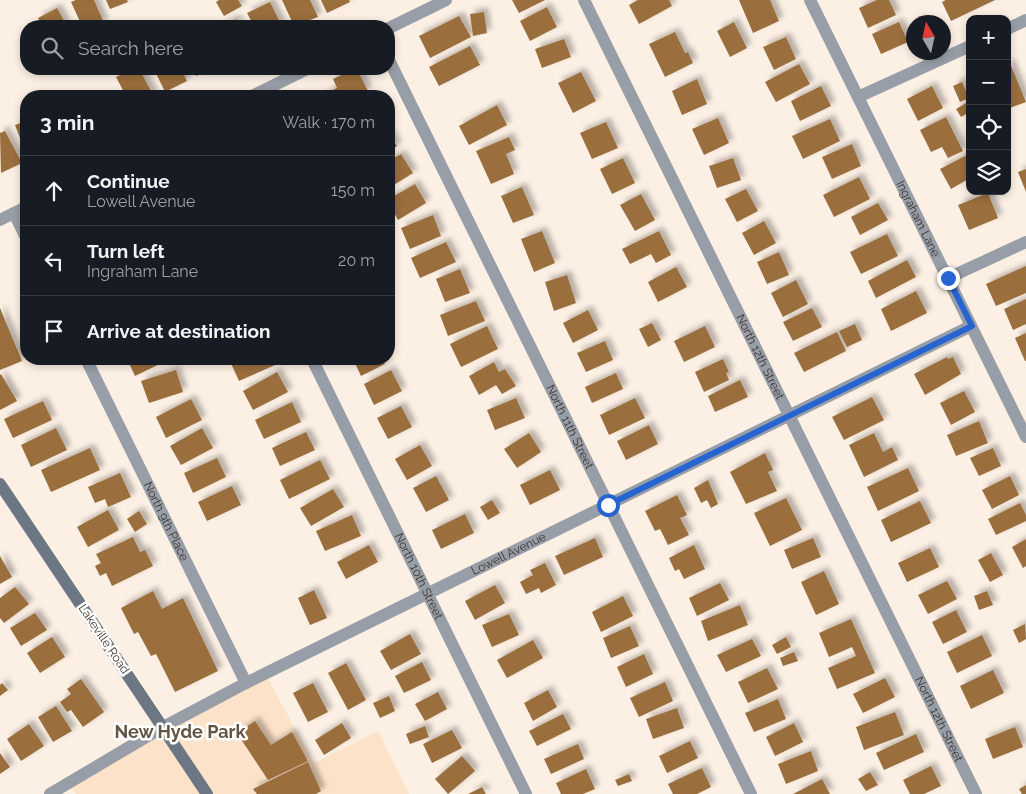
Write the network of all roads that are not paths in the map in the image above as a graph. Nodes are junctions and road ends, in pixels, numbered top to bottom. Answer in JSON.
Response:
{"nodes":[{"id":1,"x":446,"y":0,"type":"edge"},
{"id":2,"x":584,"y":0,"type":"edge"},
{"id":3,"x":810,"y":0,"type":"edge"},
{"id":4,"x":1026,"y":20,"type":"edge"},
{"id":5,"x":395,"y":25,"type":"edge"},
{"id":6,"x":1011,"y":27,"type":"edge"},
{"id":7,"x":966,"y":48,"type":"edge"},
{"id":8,"x":395,"y":72,"type":"edge"},
{"id":9,"x":296,"y":75,"type":"edge"},
{"id":10,"x":264,"y":90,"type":"edge"},
{"id":11,"x":858,"y":97,"type":"junction"},
{"id":12,"x":20,"y":210,"type":"edge"},
{"id":13,"x":14,"y":213,"type":"junction"},
{"id":14,"x":0,"y":220,"type":"edge"},
{"id":15,"x":20,"y":226,"type":"edge"},
{"id":16,"x":1026,"y":242,"type":"edge"},
{"id":17,"x":948,"y":278,"type":"junction"},
{"id":18,"x":972,"y":326,"type":"junction"},
{"id":19,"x":89,"y":365,"type":"edge"},
{"id":20,"x":315,"y":365,"type":"edge"},
{"id":21,"x":790,"y":415,"type":"junction"},
{"id":22,"x":1026,"y":437,"type":"edge"},
{"id":23,"x":0,"y":484,"type":"edge"},
{"id":24,"x":608,"y":505,"type":"junction"},
{"id":25,"x":428,"y":594,"type":"junction"},
{"id":26,"x":246,"y":683,"type":"junction"},
{"id":27,"x":162,"y":727,"type":"junction"},
{"id":28,"x":50,"y":794,"type":"edge"},
{"id":29,"x":208,"y":794,"type":"edge"},
{"id":30,"x":526,"y":794,"type":"edge"},
{"id":31,"x":751,"y":794,"type":"edge"},
{"id":32,"x":976,"y":794,"type":"edge"}],
"edges":[{"from":1,"to":5,"type":"street"},
{"from":2,"to":21,"type":"street","name":"North 12th Street"},
{"from":3,"to":11,"type":"street","name":"Ingraham Lane"},
{"from":4,"to":6,"type":"street"},
{"from":7,"to":11,"type":"street"},
{"from":8,"to":24,"type":"street","name":"North 11th Street"},
{"from":9,"to":10,"type":"street"},
{"from":11,"to":17,"type":"street","name":"Ingraham Lane"},
{"from":12,"to":13,"type":"street"},
{"from":13,"to":14,"type":"street"},
{"from":13,"to":15,"type":"street"},
{"from":16,"to":17,"type":"street"},
{"from":17,"to":18,"type":"street","name":"Ingraham Lane"},
{"from":18,"to":21,"type":"street","name":"Lowell Avenue"},
{"from":18,"to":22,"type":"street","name":"Ingraham Lane"},
{"from":19,"to":26,"type":"street","name":"North 9th Place"},
{"from":20,"to":25,"type":"street","name":"North 10th Street"},
{"from":21,"to":24,"type":"street","name":"Lowell Avenue"},
{"from":21,"to":32,"type":"street","name":"North 12th Street"},
{"from":23,"to":27,"type":"main road","name":"Lakeville Road"},
{"from":24,"to":25,"type":"street","name":"Lowell Avenue"},
{"from":24,"to":31,"type":"street","name":"North 11th Street"},
{"from":25,"to":26,"type":"street","name":"Lowell Avenue"},
{"from":25,"to":30,"type":"street","name":"North 10th Street"},
{"from":26,"to":27,"type":"street","name":"Lowell Avenue"},
{"from":27,"to":28,"type":"street","name":"Lowell Avenue"},
{"from":27,"to":29,"type":"main road","name":"Lakeville Road"}]}
